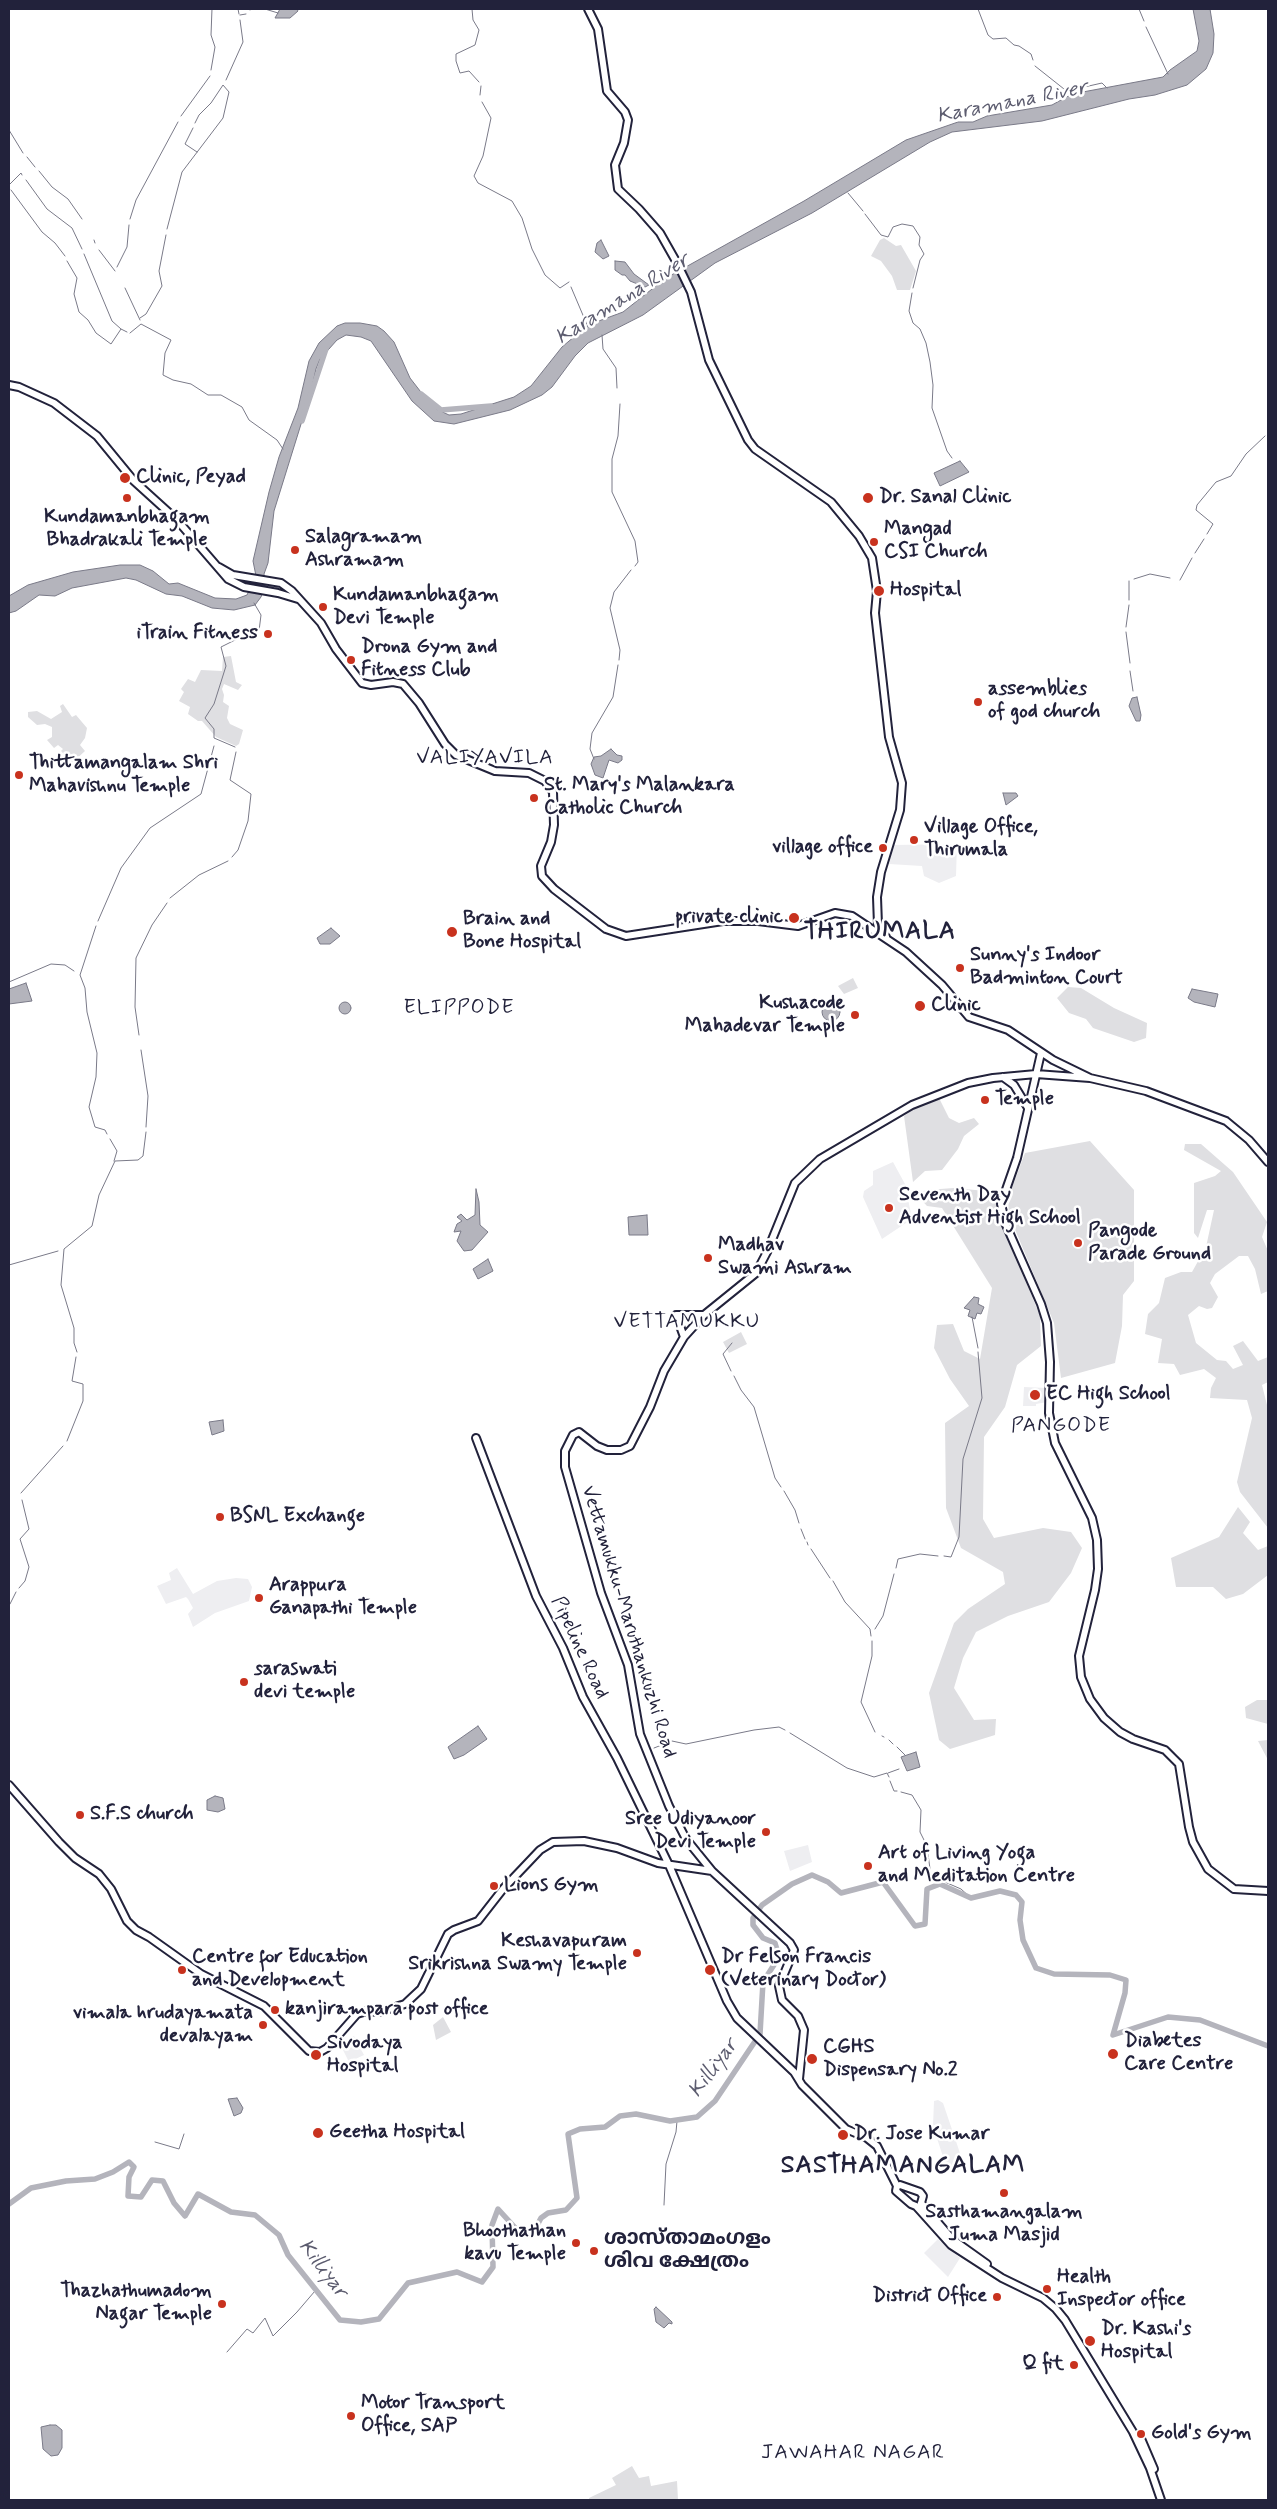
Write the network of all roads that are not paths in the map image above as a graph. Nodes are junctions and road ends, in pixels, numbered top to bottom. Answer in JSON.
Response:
{"nodes":[{"id":1,"x":588,"y":9,"type":"edge"},
{"id":2,"x":9,"y":385,"type":"edge"},
{"id":3,"x":219,"y":567,"type":"junction"},
{"id":4,"x":306,"y":603,"type":"junction"},
{"id":5,"x":876,"y":928,"type":"junction"},
{"id":6,"x":1042,"y":1053,"type":"junction"},
{"id":7,"x":1036,"y":1074,"type":"junction"},
{"id":8,"x":1003,"y":1077,"type":"junction"},
{"id":9,"x":1090,"y":1078,"type":"junction"},
{"id":10,"x":1029,"y":1109,"type":"junction"},
{"id":11,"x":1268,"y":1162,"type":"edge"},
{"id":12,"x":704,"y":1315,"type":"junction"},
{"id":13,"x":684,"y":1337,"type":"junction"},
{"id":14,"x":476,"y":1438,"type":"dead end"},
{"id":15,"x":9,"y":1785,"type":"edge"},
{"id":16,"x":669,"y":1865,"type":"junction"},
{"id":17,"x":712,"y":1872,"type":"junction"},
{"id":18,"x":1268,"y":1891,"type":"edge"},
{"id":19,"x":799,"y":2079,"type":"junction"},
{"id":20,"x":899,"y":2187,"type":"junction"},
{"id":21,"x":914,"y":2190,"type":"junction"},
{"id":22,"x":915,"y":2204,"type":"junction"},
{"id":23,"x":1131,"y":2424,"type":"junction"},
{"id":24,"x":1161,"y":2500,"type":"edge"},
{"id":25,"x":1165,"y":2500,"type":"edge"}],
"edges":[{"from":1,"to":5,"type":"main road"},
{"from":2,"to":3,"type":"main road"},
{"from":3,"to":4,"type":"main road"},
{"from":3,"to":4,"type":"main road"},
{"from":4,"to":5,"type":"main road"},
{"from":5,"to":6,"type":"main road"},
{"from":6,"to":7,"type":"main road"},
{"from":6,"to":9,"type":"main road"},
{"from":7,"to":8,"type":"main road"},
{"from":7,"to":9,"type":"main road"},
{"from":7,"to":10,"type":"main road"},
{"from":8,"to":10,"type":"main road"},
{"from":8,"to":12,"type":"main road"},
{"from":9,"to":11,"type":"main road"},
{"from":10,"to":18,"type":"main road"},
{"from":12,"to":13,"type":"main road"},
{"from":12,"to":13,"type":"main road"},
{"from":13,"to":17,"type":"main road","name":"Vettamukku-Maruthankuzhi Road"},
{"from":14,"to":16,"type":"main road","name":"Pipeline Road"},
{"from":15,"to":16,"type":"main road"},
{"from":16,"to":17,"type":"main road"},
{"from":16,"to":19,"type":"main road","name":"Pipeline Road"},
{"from":17,"to":19,"type":"main road"},
{"from":19,"to":20,"type":"main road","name":"Pipeline Road"},
{"from":20,"to":21,"type":"main road"},
{"from":20,"to":22,"type":"main road"},
{"from":21,"to":22,"type":"main road"},
{"from":21,"to":22,"type":"main road"},
{"from":22,"to":23,"type":"main road"},
{"from":23,"to":24,"type":"main road"},
{"from":23,"to":25,"type":"main road"}]}
